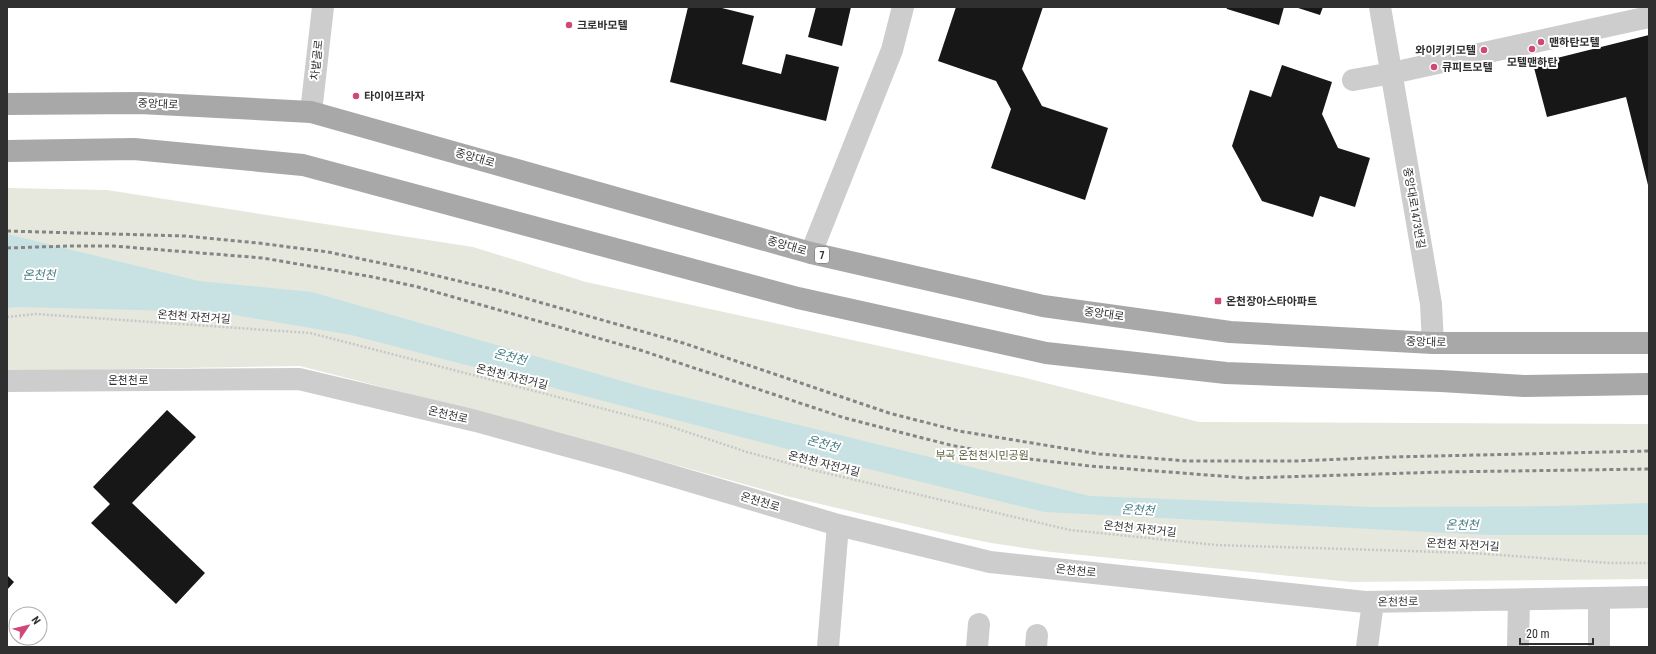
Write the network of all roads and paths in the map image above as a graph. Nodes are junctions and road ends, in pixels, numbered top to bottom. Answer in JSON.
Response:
{"nodes":[{"id":1,"x":323,"y":7,"type":"edge"},
{"id":2,"x":903,"y":7,"type":"edge"},
{"id":3,"x":1380,"y":7,"type":"edge"},
{"id":4,"x":1649,"y":17,"type":"edge"},
{"id":5,"x":1392,"y":73,"type":"junction"},
{"id":6,"x":1353,"y":80,"type":"dead end"},
{"id":7,"x":7,"y":104,"type":"edge"},
{"id":8,"x":311,"y":112,"type":"junction"},
{"id":9,"x":7,"y":151,"type":"edge"},
{"id":10,"x":811,"y":252,"type":"junction"},
{"id":11,"x":7,"y":317,"type":"edge"},
{"id":12,"x":1649,"y":343,"type":"edge"},
{"id":13,"x":1433,"y":344,"type":"junction"},
{"id":14,"x":7,"y":381,"type":"edge"},
{"id":15,"x":1649,"y":384,"type":"edge"},
{"id":16,"x":838,"y":525,"type":"junction"},
{"id":17,"x":1649,"y":563,"type":"edge"},
{"id":18,"x":1649,"y":597,"type":"edge"},
{"id":19,"x":1599,"y":598,"type":"junction"},
{"id":20,"x":1519,"y":600,"type":"junction"},
{"id":21,"x":1373,"y":602,"type":"junction"},
{"id":22,"x":979,"y":624,"type":"dead end"},
{"id":23,"x":828,"y":647,"type":"edge"},
{"id":24,"x":977,"y":647,"type":"edge"},
{"id":25,"x":1367,"y":647,"type":"edge"},
{"id":26,"x":1518,"y":647,"type":"edge"},
{"id":27,"x":1600,"y":647,"type":"edge"}],
"edges":[{"from":1,"to":8,"type":"street","name":"차밭골로"},
{"from":2,"to":10,"type":"street"},
{"from":3,"to":5,"type":"street","name":"중앙대로1473번길"},
{"from":4,"to":5,"type":"street"},
{"from":5,"to":6,"type":"street"},
{"from":5,"to":13,"type":"street","name":"중앙대로1473번길"},
{"from":7,"to":8,"type":"main road","name":"중앙대로","number":"7"},
{"from":8,"to":10,"type":"main road","name":"중앙대로","number":"7"},
{"from":9,"to":15,"type":"main road"},
{"from":10,"to":13,"type":"main road","name":"중앙대로","number":"7"},
{"from":11,"to":17,"type":"path","name":"온천천 자전거길"},
{"from":12,"to":13,"type":"main road","name":"중앙대로","number":"7"},
{"from":14,"to":16,"type":"street","name":"온천천로"},
{"from":16,"to":21,"type":"street","name":"온천천로"},
{"from":16,"to":23,"type":"street"},
{"from":18,"to":19,"type":"street","name":"온천천로"},
{"from":19,"to":20,"type":"street","name":"온천천로"},
{"from":19,"to":27,"type":"street"},
{"from":20,"to":21,"type":"street","name":"온천천로"},
{"from":20,"to":26,"type":"street"},
{"from":21,"to":25,"type":"street"},
{"from":22,"to":24,"type":"street"}]}
